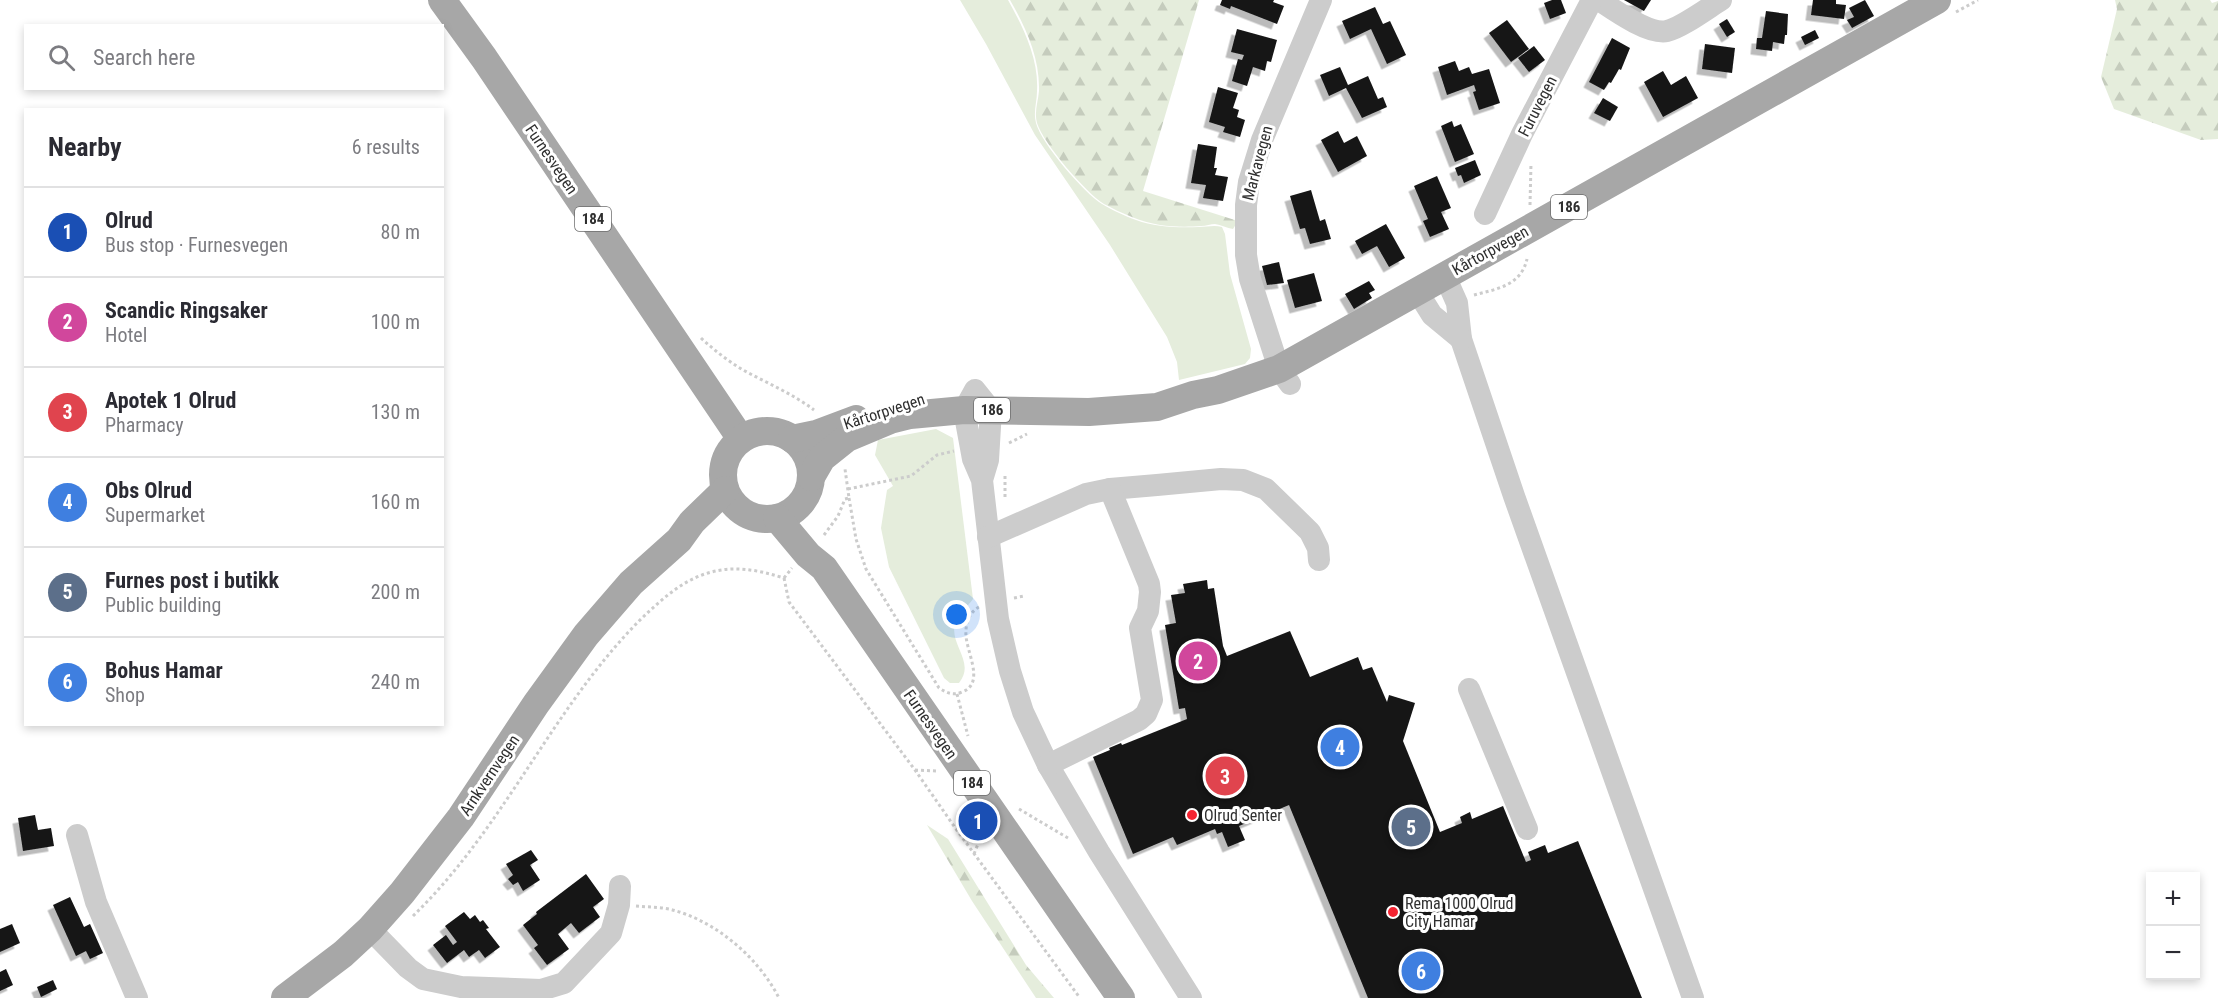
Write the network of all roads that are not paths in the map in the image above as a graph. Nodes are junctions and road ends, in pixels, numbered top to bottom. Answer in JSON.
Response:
{"nodes":[{"id":1,"x":442,"y":0,"type":"edge"},
{"id":2,"x":1321,"y":0,"type":"edge"},
{"id":3,"x":1592,"y":0,"type":"edge"},
{"id":4,"x":1599,"y":0,"type":"edge"},
{"id":5,"x":1721,"y":0,"type":"edge"},
{"id":6,"x":1937,"y":0,"type":"edge"},
{"id":7,"x":1485,"y":214,"type":"dead end"},
{"id":8,"x":1445,"y":276,"type":"junction"},
{"id":9,"x":1417,"y":291,"type":"junction"},
{"id":10,"x":1461,"y":339,"type":"junction"},
{"id":11,"x":1284,"y":376,"type":"junction"},
{"id":12,"x":977,"y":404,"type":"junction"},
{"id":13,"x":741,"y":439,"type":"junction"},
{"id":14,"x":792,"y":439,"type":"junction"},
{"id":15,"x":811,"y":477,"type":"junction"},
{"id":16,"x":1110,"y":489,"type":"junction"},
{"id":17,"x":733,"y":500,"type":"junction"},
{"id":18,"x":788,"y":512,"type":"junction"},
{"id":19,"x":997,"y":532,"type":"junction"},
{"id":20,"x":1318,"y":560,"type":"dead end"},
{"id":21,"x":1469,"y":688,"type":"dead end"},
{"id":22,"x":1048,"y":765,"type":"junction"},
{"id":23,"x":1527,"y":829,"type":"dead end"},
{"id":24,"x":77,"y":835,"type":"dead end"},
{"id":25,"x":620,"y":896,"type":"road end"},
{"id":26,"x":378,"y":937,"type":"junction"},
{"id":27,"x":137,"y":998,"type":"edge"},
{"id":28,"x":285,"y":998,"type":"edge"},
{"id":29,"x":1121,"y":998,"type":"edge"},
{"id":30,"x":1191,"y":998,"type":"edge"},
{"id":31,"x":1693,"y":998,"type":"edge"}],
"edges":[{"from":1,"to":13,"type":"main road","name":"Furnesvegen","number":"184"},
{"from":2,"to":11,"type":"street","name":"Markavegen"},
{"from":3,"to":7,"type":"street","name":"Furuvegen"},
{"from":4,"to":5,"type":"street"},
{"from":6,"to":8,"type":"main road","name":"Kårtorpvegen","number":"186"},
{"from":8,"to":9,"type":"main road","name":"Kårtorpvegen","number":"186"},
{"from":8,"to":10,"type":"street"},
{"from":9,"to":10,"type":"street"},
{"from":9,"to":11,"type":"main road","name":"Kårtorpvegen","number":"186"},
{"from":10,"to":31,"type":"street"},
{"from":11,"to":12,"type":"main road","name":"Kårtorpvegen","number":"186"},
{"from":12,"to":14,"type":"main road","name":"Kårtorpvegen","number":"186"},
{"from":12,"to":15,"type":"main road","name":"Kårtorpvegen","number":"186"},
{"from":12,"to":19,"type":"street"},
{"from":13,"to":14,"type":"main road"},
{"from":13,"to":17,"type":"main road"},
{"from":14,"to":15,"type":"main road"},
{"from":15,"to":18,"type":"main road"},
{"from":16,"to":19,"type":"street"},
{"from":16,"to":20,"type":"street"},
{"from":16,"to":22,"type":"street"},
{"from":17,"to":18,"type":"main road"},
{"from":17,"to":26,"type":"main road","name":"Arnkvernvegen"},
{"from":18,"to":29,"type":"main road","name":"Furnesvegen","number":"184"},
{"from":19,"to":22,"type":"street"},
{"from":21,"to":23,"type":"street"},
{"from":22,"to":30,"type":"street"},
{"from":24,"to":27,"type":"street"},
{"from":25,"to":26,"type":"street"},
{"from":26,"to":28,"type":"main road","name":"Arnkvernvegen"}]}
